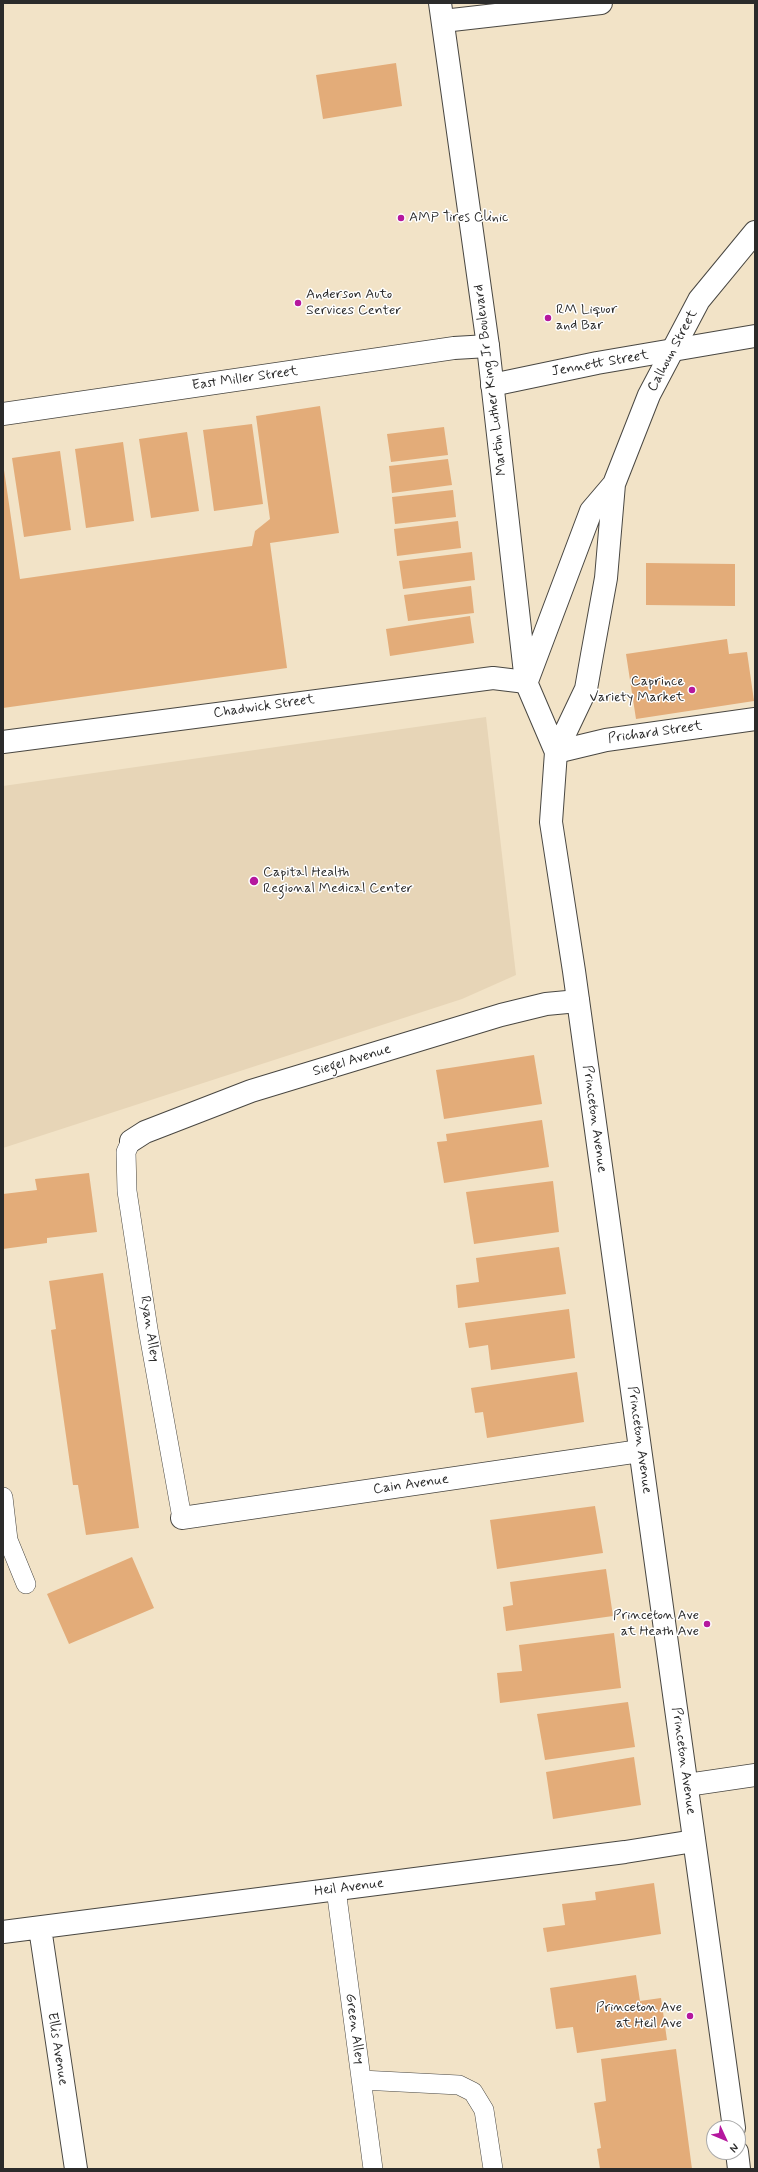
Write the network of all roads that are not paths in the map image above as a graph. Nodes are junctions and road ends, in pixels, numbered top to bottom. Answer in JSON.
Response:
{"nodes":[{"id":1,"x":601,"y":3,"type":"edge"},
{"id":2,"x":441,"y":12,"type":"edge"},
{"id":3,"x":755,"y":232,"type":"edge"},
{"id":4,"x":755,"y":336,"type":"edge"},
{"id":5,"x":488,"y":346,"type":"junction"},
{"id":6,"x":672,"y":351,"type":"junction"},
{"id":7,"x":492,"y":385,"type":"junction"},
{"id":8,"x":3,"y":414,"type":"edge"},
{"id":9,"x":614,"y":484,"type":"junction"},
{"id":10,"x":526,"y":682,"type":"junction"},
{"id":11,"x":755,"y":719,"type":"edge"},
{"id":12,"x":3,"y":742,"type":"edge"},
{"id":13,"x":556,"y":752,"type":"junction"},
{"id":14,"x":578,"y":1001,"type":"junction"},
{"id":15,"x":132,"y":1141,"type":"joint"},
{"id":16,"x":640,"y":1451,"type":"junction"},
{"id":17,"x":3,"y":1498,"type":"edge"},
{"id":18,"x":182,"y":1518,"type":"joint"},
{"id":19,"x":26,"y":1584,"type":"dead end"},
{"id":20,"x":755,"y":1775,"type":"edge"},
{"id":21,"x":687,"y":1785,"type":"junction"},
{"id":22,"x":694,"y":1841,"type":"junction"},
{"id":23,"x":336,"y":1890,"type":"junction"},
{"id":24,"x":40,"y":1928,"type":"junction"},
{"id":25,"x":3,"y":1932,"type":"edge"},
{"id":26,"x":361,"y":2080,"type":"junction"},
{"id":27,"x":733,"y":2120,"type":"edge"},
{"id":28,"x":76,"y":2169,"type":"edge"},
{"id":29,"x":373,"y":2169,"type":"edge"},
{"id":30,"x":493,"y":2169,"type":"edge"}],
"edges":[{"from":1,"to":2,"type":"street"},
{"from":2,"to":5,"type":"street","name":"Martin Luther King Jr Boulevard"},
{"from":3,"to":6,"type":"street","name":"Calhoun Street"},
{"from":4,"to":6,"type":"street","name":"Jennett Street"},
{"from":5,"to":7,"type":"street","name":"Martin Luther King Jr Boulevard"},
{"from":5,"to":8,"type":"street","name":"East Miller Street"},
{"from":6,"to":7,"type":"street","name":"Jennett Street"},
{"from":6,"to":9,"type":"street","name":"Calhoun Street"},
{"from":7,"to":10,"type":"street","name":"Martin Luther King Jr Boulevard"},
{"from":9,"to":10,"type":"street","name":"Calhoun Street"},
{"from":9,"to":13,"type":"street","name":"Calhoun Street"},
{"from":10,"to":12,"type":"street","name":"Chadwick Street"},
{"from":10,"to":13,"type":"street","name":"Martin Luther King Jr Boulevard"},
{"from":11,"to":13,"type":"street","name":"Prichard Street"},
{"from":13,"to":14,"type":"street","name":"Princeton Avenue"},
{"from":14,"to":15,"type":"street","name":"Siegel Avenue"},
{"from":14,"to":16,"type":"street","name":"Princeton Avenue"},
{"from":15,"to":18,"type":"lane","name":"Ryan Alley"},
{"from":16,"to":18,"type":"street","name":"Cain Avenue"},
{"from":16,"to":21,"type":"street","name":"Princeton Avenue"},
{"from":17,"to":19,"type":"lane"},
{"from":20,"to":21,"type":"street"},
{"from":21,"to":22,"type":"street","name":"Princeton Avenue"},
{"from":22,"to":23,"type":"street","name":"Heil Avenue"},
{"from":22,"to":27,"type":"street","name":"Princeton Avenue"},
{"from":23,"to":24,"type":"street","name":"Heil Avenue"},
{"from":23,"to":26,"type":"lane","name":"Green Alley"},
{"from":24,"to":25,"type":"street","name":"Heil Avenue"},
{"from":24,"to":28,"type":"street","name":"Ellis Avenue"},
{"from":26,"to":29,"type":"lane","name":"Green Alley"},
{"from":26,"to":30,"type":"lane"}]}
